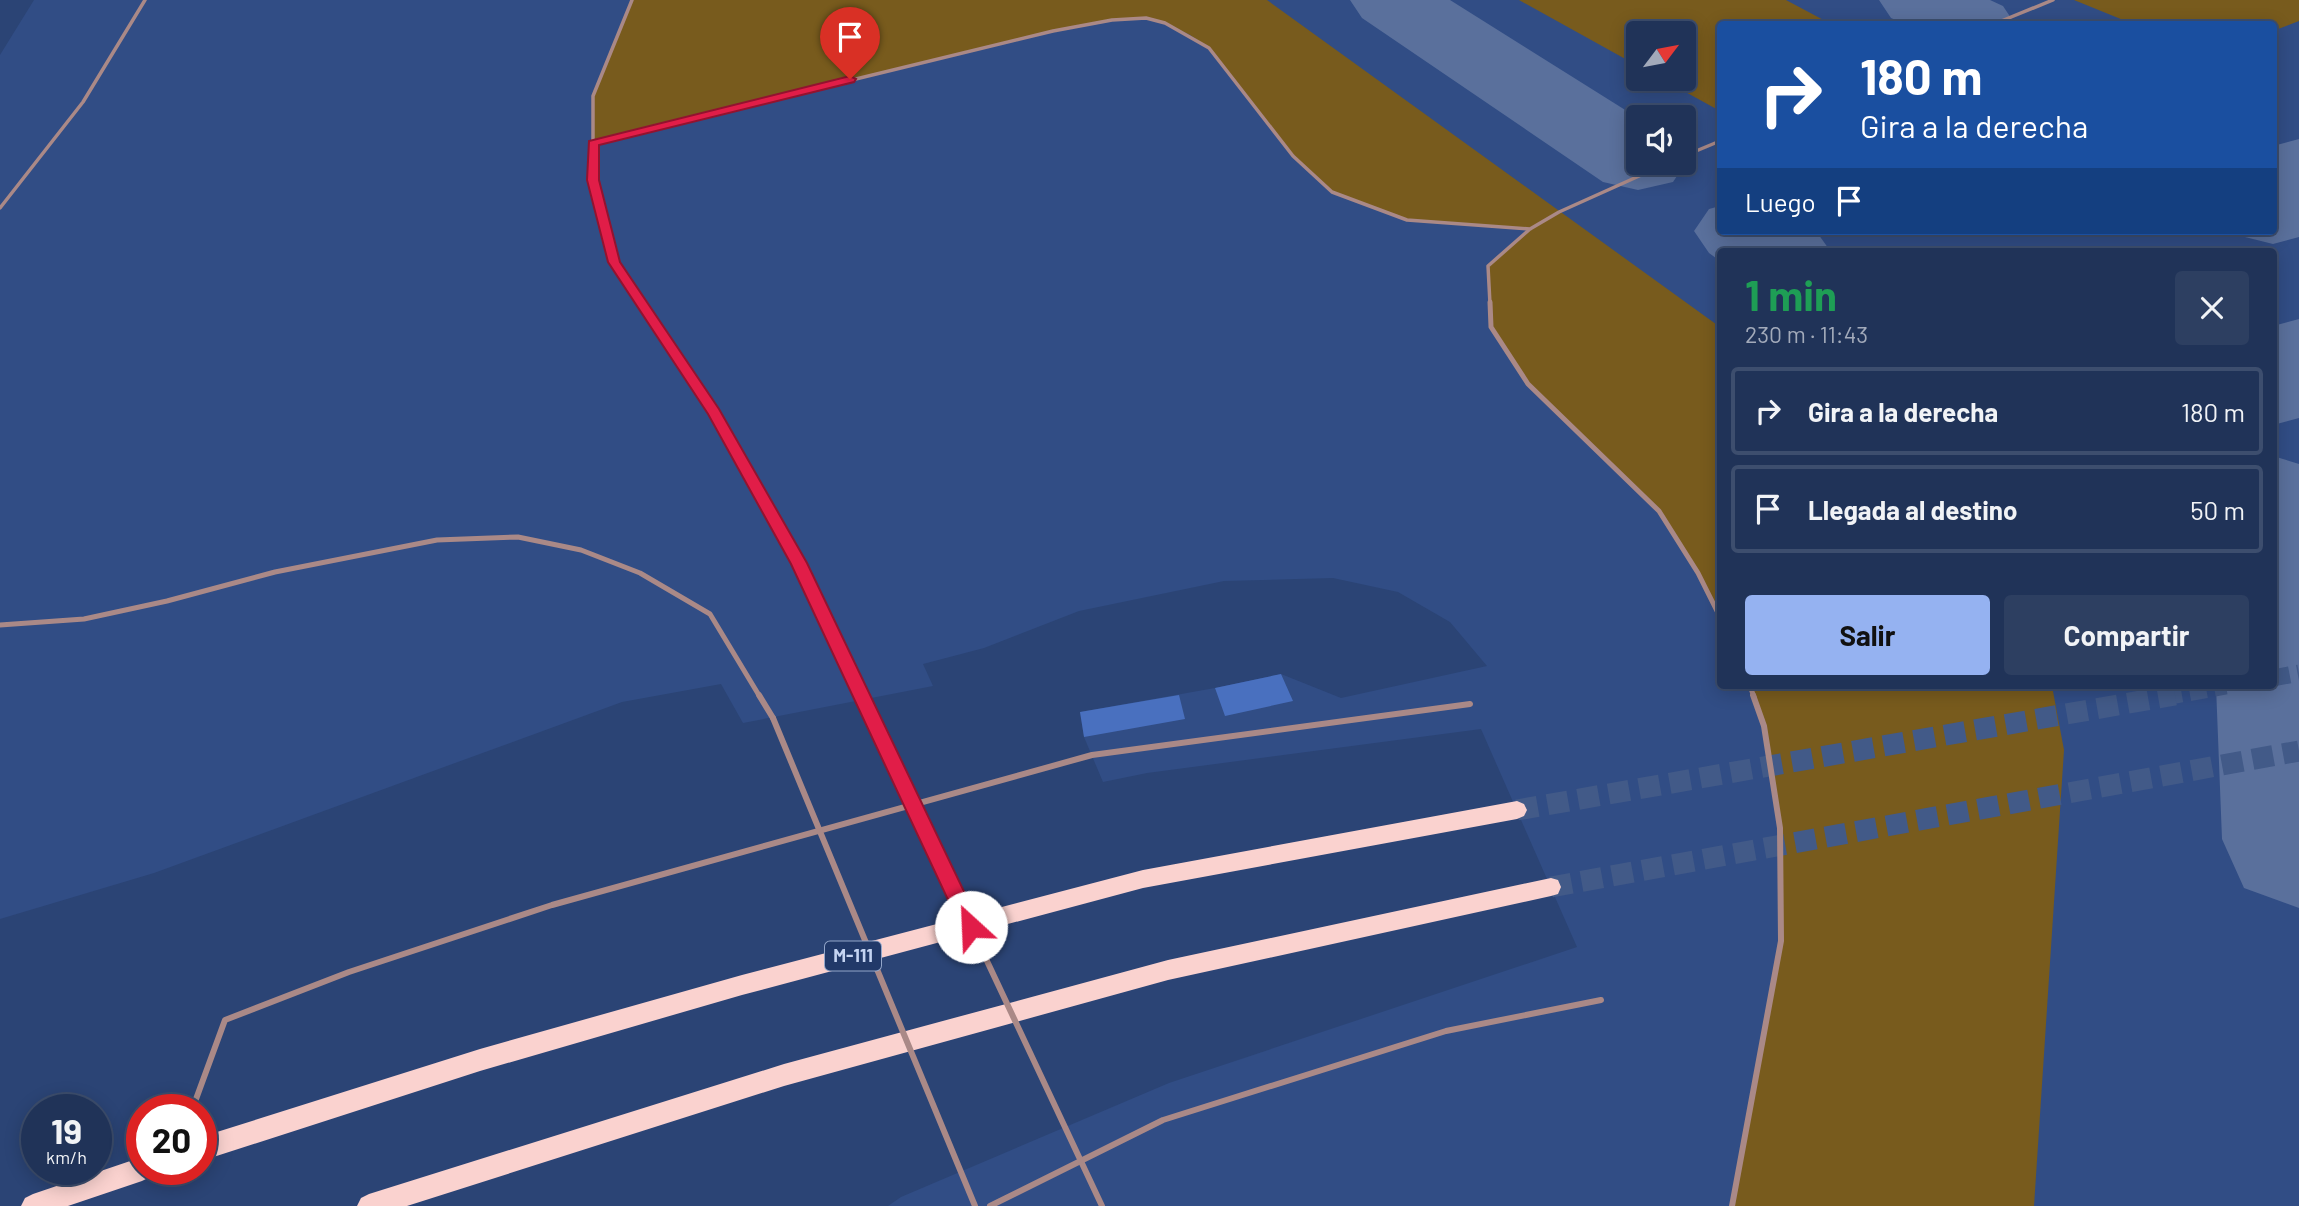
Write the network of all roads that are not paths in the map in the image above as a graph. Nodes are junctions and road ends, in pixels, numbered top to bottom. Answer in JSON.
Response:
{"nodes":[{"id":1,"x":145,"y":0,"type":"edge"},
{"id":2,"x":632,"y":0,"type":"edge"},
{"id":3,"x":2053,"y":0,"type":"edge"},
{"id":4,"x":2001,"y":21,"type":"edge"},
{"id":5,"x":1717,"y":142,"type":"edge"},
{"id":6,"x":593,"y":143,"type":"junction"},
{"id":7,"x":1696,"y":151,"type":"edge"},
{"id":8,"x":1641,"y":175,"type":"edge"},
{"id":9,"x":0,"y":208,"type":"edge"},
{"id":10,"x":1530,"y":229,"type":"junction"},
{"id":11,"x":1717,"y":611,"type":"edge"},
{"id":12,"x":0,"y":625,"type":"edge"},
{"id":13,"x":1751,"y":689,"type":"edge"},
{"id":14,"x":1470,"y":704,"type":"dead end"},
{"id":15,"x":1517,"y":810,"type":"tunnel mouth"},
{"id":16,"x":1551,"y":887,"type":"tunnel mouth"},
{"id":17,"x":1601,"y":1000,"type":"dead end"},
{"id":18,"x":198,"y":1094,"type":"edge"},
{"id":19,"x":217,"y":1144,"type":"edge"},
{"id":20,"x":126,"y":1174,"type":"edge"},
{"id":21,"x":33,"y":1206,"type":"edge"},
{"id":22,"x":369,"y":1206,"type":"edge"},
{"id":23,"x":975,"y":1206,"type":"edge"},
{"id":24,"x":990,"y":1206,"type":"edge"},
{"id":25,"x":1102,"y":1206,"type":"edge"},
{"id":26,"x":1732,"y":1206,"type":"edge"}],
"edges":[{"from":1,"to":9,"type":"lane"},
{"from":2,"to":6,"type":"lane"},
{"from":3,"to":4,"type":"lane"},
{"from":5,"to":7,"type":"lane"},
{"from":6,"to":10,"type":"lane"},
{"from":6,"to":25,"type":"lane","bridge":true},
{"from":8,"to":10,"type":"lane"},
{"from":10,"to":11,"type":"lane"},
{"from":12,"to":23,"type":"lane","bridge":true},
{"from":13,"to":26,"type":"lane"},
{"from":14,"to":18,"type":"lane"},
{"from":15,"to":19,"type":"main road","number":"M-111"},
{"from":16,"to":22,"type":"main road"},
{"from":17,"to":24,"type":"lane"},
{"from":20,"to":21,"type":"main road"}]}
